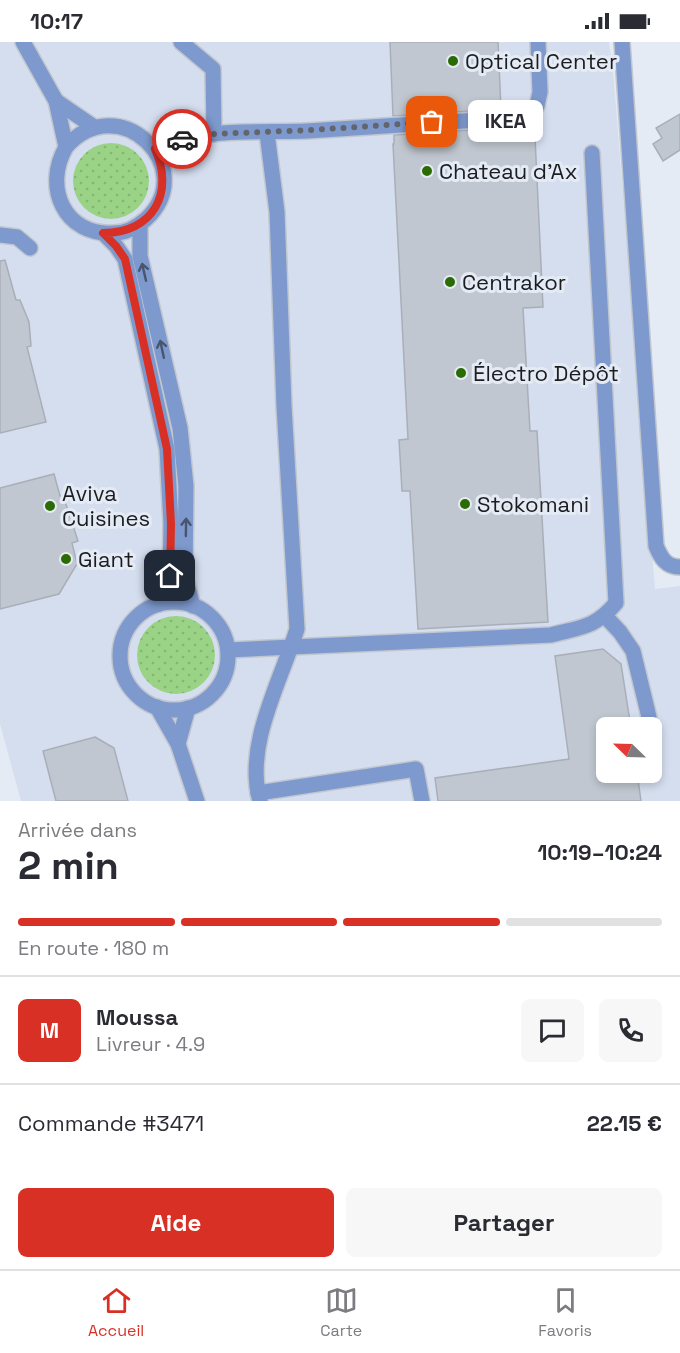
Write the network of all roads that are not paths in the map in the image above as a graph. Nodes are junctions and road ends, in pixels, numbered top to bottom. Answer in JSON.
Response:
{"nodes":[{"id":1,"x":23,"y":42,"type":"edge"},
{"id":2,"x":181,"y":42,"type":"edge"},
{"id":3,"x":538,"y":42,"type":"edge"},
{"id":4,"x":622,"y":42,"type":"edge"},
{"id":5,"x":57,"y":101,"type":"junction"},
{"id":6,"x":94,"y":127,"type":"junction"},
{"id":7,"x":267,"y":133,"type":"junction"},
{"id":8,"x":214,"y":134,"type":"junction"},
{"id":9,"x":66,"y":147,"type":"junction"},
{"id":10,"x":155,"y":149,"type":"junction"},
{"id":11,"x":592,"y":153,"type":"dead end"},
{"id":12,"x":140,"y":225,"type":"junction"},
{"id":13,"x":103,"y":233,"type":"junction"},
{"id":14,"x":0,"y":235,"type":"edge"},
{"id":15,"x":30,"y":248,"type":"dead end"},
{"id":16,"x":680,"y":567,"type":"edge"},
{"id":17,"x":159,"y":604,"type":"junction"},
{"id":18,"x":193,"y":606,"type":"junction"},
{"id":19,"x":605,"y":616,"type":"junction"},
{"id":20,"x":291,"y":646,"type":"junction"},
{"id":21,"x":228,"y":650,"type":"junction"},
{"id":22,"x":157,"y":707,"type":"junction"},
{"id":23,"x":188,"y":708,"type":"junction"},
{"id":24,"x":649,"y":717,"type":"dead end"},
{"id":25,"x":178,"y":744,"type":"junction"},
{"id":26,"x":259,"y":797,"type":"edge"},
{"id":27,"x":197,"y":801,"type":"edge"},
{"id":28,"x":422,"y":801,"type":"edge"}],
"edges":[{"from":1,"to":5,"type":"street"},
{"from":2,"to":8,"type":"street"},
{"from":3,"to":7,"type":"street"},
{"from":4,"to":16,"type":"street"},
{"from":5,"to":6,"type":"street"},
{"from":5,"to":9,"type":"street"},
{"from":6,"to":9,"type":"street"},
{"from":6,"to":10,"type":"street"},
{"from":7,"to":8,"type":"street"},
{"from":7,"to":20,"type":"street"},
{"from":8,"to":10,"type":"street"},
{"from":9,"to":13,"type":"street"},
{"from":10,"to":12,"type":"street"},
{"from":11,"to":19,"type":"street"},
{"from":12,"to":13,"type":"street"},
{"from":18,"to":12,"type":"street","one_way":true},
{"from":13,"to":17,"type":"street"},
{"from":14,"to":15,"type":"street"},
{"from":17,"to":18,"type":"street"},
{"from":17,"to":22,"type":"street"},
{"from":18,"to":21,"type":"street"},
{"from":19,"to":20,"type":"street"},
{"from":19,"to":24,"type":"street"},
{"from":20,"to":21,"type":"street"},
{"from":20,"to":26,"type":"street"},
{"from":21,"to":23,"type":"street"},
{"from":22,"to":23,"type":"street"},
{"from":22,"to":25,"type":"street"},
{"from":23,"to":25,"type":"street"},
{"from":25,"to":27,"type":"street"},
{"from":26,"to":28,"type":"street"}]}
